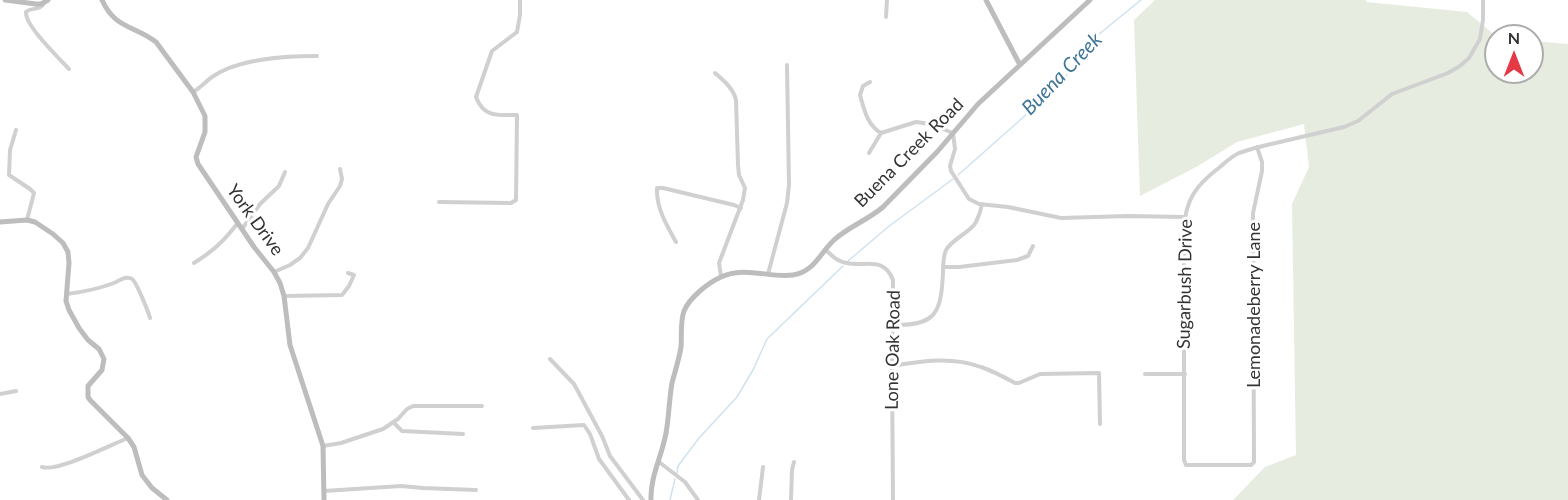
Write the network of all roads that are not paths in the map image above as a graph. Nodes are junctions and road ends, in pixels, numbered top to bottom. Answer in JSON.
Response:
{"nodes":[{"id":1,"x":5,"y":0,"type":"edge"},
{"id":2,"x":102,"y":0,"type":"edge"},
{"id":3,"x":520,"y":0,"type":"edge"},
{"id":4,"x":887,"y":0,"type":"edge"},
{"id":5,"x":986,"y":0,"type":"edge"},
{"id":6,"x":1090,"y":0,"type":"edge"},
{"id":7,"x":1483,"y":0,"type":"edge"},
{"id":8,"x":46,"y":1,"type":"edge"},
{"id":9,"x":886,"y":17,"type":"dead end"},
{"id":10,"x":317,"y":56,"type":"dead end"},
{"id":11,"x":787,"y":65,"type":"dead end"},
{"id":12,"x":1020,"y":65,"type":"junction"},
{"id":13,"x":69,"y":69,"type":"dead end"},
{"id":14,"x":715,"y":73,"type":"dead end"},
{"id":15,"x":870,"y":82,"type":"dead end"},
{"id":16,"x":194,"y":92,"type":"junction"},
{"id":17,"x":16,"y":130,"type":"dead end"},
{"id":18,"x":881,"y":133,"type":"junction"},
{"id":19,"x":953,"y":133,"type":"junction"},
{"id":20,"x":1257,"y":147,"type":"junction"},
{"id":21,"x":869,"y":153,"type":"dead end"},
{"id":22,"x":340,"y":169,"type":"dead end"},
{"id":23,"x":285,"y":172,"type":"dead end"},
{"id":24,"x":439,"y":202,"type":"dead end"},
{"id":25,"x":982,"y":204,"type":"junction"},
{"id":26,"x":741,"y":208,"type":"junction"},
{"id":27,"x":1185,"y":217,"type":"junction"},
{"id":28,"x":27,"y":220,"type":"junction"},
{"id":29,"x":0,"y":222,"type":"edge"},
{"id":30,"x":237,"y":224,"type":"junction"},
{"id":31,"x":242,"y":230,"type":"junction"},
{"id":32,"x":676,"y":242,"type":"dead end"},
{"id":33,"x":1033,"y":246,"type":"dead end"},
{"id":34,"x":826,"y":250,"type":"junction"},
{"id":35,"x":194,"y":263,"type":"dead end"},
{"id":36,"x":943,"y":267,"type":"junction"},
{"id":37,"x":274,"y":272,"type":"junction"},
{"id":38,"x":348,"y":273,"type":"dead end"},
{"id":39,"x":768,"y":274,"type":"junction"},
{"id":40,"x":721,"y":276,"type":"junction"},
{"id":41,"x":66,"y":294,"type":"junction"},
{"id":42,"x":284,"y":296,"type":"junction"},
{"id":43,"x":150,"y":318,"type":"dead end"},
{"id":44,"x":892,"y":325,"type":"junction"},
{"id":45,"x":550,"y":359,"type":"dead end"},
{"id":46,"x":892,"y":366,"type":"junction"},
{"id":47,"x":1145,"y":374,"type":"dead end"},
{"id":48,"x":1185,"y":374,"type":"junction"},
{"id":49,"x":16,"y":391,"type":"dead end"},
{"id":50,"x":0,"y":394,"type":"edge"},
{"id":51,"x":482,"y":406,"type":"dead end"},
{"id":52,"x":393,"y":422,"type":"junction"},
{"id":53,"x":1100,"y":424,"type":"dead end"},
{"id":54,"x":534,"y":428,"type":"dead end"},
{"id":55,"x":463,"y":434,"type":"dead end"},
{"id":56,"x":128,"y":438,"type":"junction"},
{"id":57,"x":323,"y":446,"type":"junction"},
{"id":58,"x":659,"y":462,"type":"junction"},
{"id":59,"x":794,"y":462,"type":"dead end"},
{"id":60,"x":1184,"y":463,"type":"joint"},
{"id":61,"x":763,"y":466,"type":"dead end"},
{"id":62,"x":42,"y":467,"type":"dead end"},
{"id":63,"x":476,"y":490,"type":"dead end"},
{"id":64,"x":324,"y":491,"type":"junction"},
{"id":65,"x":167,"y":500,"type":"edge"},
{"id":66,"x":324,"y":500,"type":"edge"},
{"id":67,"x":629,"y":500,"type":"edge"},
{"id":68,"x":643,"y":500,"type":"edge"},
{"id":69,"x":651,"y":500,"type":"edge"},
{"id":70,"x":698,"y":500,"type":"edge"},
{"id":71,"x":759,"y":500,"type":"edge"},
{"id":72,"x":791,"y":500,"type":"edge"},
{"id":73,"x":893,"y":500,"type":"edge"}],
"edges":[{"from":1,"to":8,"type":"street"},
{"from":2,"to":16,"type":"street","name":"York Drive"},
{"from":3,"to":24,"type":"street"},
{"from":4,"to":9,"type":"street"},
{"from":5,"to":12,"type":"street"},
{"from":6,"to":12,"type":"street","name":"Buena Creek Road"},
{"from":7,"to":20,"type":"street","name":"Sugarbush Drive"},
{"from":8,"to":13,"type":"street"},
{"from":10,"to":16,"type":"street"},
{"from":11,"to":39,"type":"street"},
{"from":12,"to":19,"type":"street","name":"Buena Creek Road"},
{"from":14,"to":26,"type":"street"},
{"from":15,"to":18,"type":"street"},
{"from":16,"to":30,"type":"street","name":"York Drive"},
{"from":17,"to":28,"type":"street"},
{"from":18,"to":19,"type":"street"},
{"from":18,"to":21,"type":"street"},
{"from":19,"to":25,"type":"street"},
{"from":19,"to":34,"type":"street","name":"Buena Creek Road"},
{"from":20,"to":27,"type":"street","name":"Sugarbush Drive"},
{"from":20,"to":60,"type":"street","name":"Lemonadeberry Lane"},
{"from":22,"to":37,"type":"street"},
{"from":23,"to":31,"type":"street"},
{"from":25,"to":27,"type":"street"},
{"from":25,"to":36,"type":"street"},
{"from":26,"to":32,"type":"street"},
{"from":26,"to":40,"type":"street"},
{"from":27,"to":48,"type":"street","name":"Sugarbush Drive"},
{"from":28,"to":29,"type":"street"},
{"from":28,"to":41,"type":"street"},
{"from":30,"to":31,"type":"street","name":"York Drive"},
{"from":30,"to":35,"type":"street"},
{"from":31,"to":37,"type":"street","name":"York Drive"},
{"from":33,"to":36,"type":"street"},
{"from":34,"to":39,"type":"street","name":"Buena Creek Road"},
{"from":34,"to":44,"type":"street","name":"Lone Oak Road"},
{"from":36,"to":44,"type":"street"},
{"from":37,"to":42,"type":"street","name":"York Drive"},
{"from":38,"to":42,"type":"street"},
{"from":39,"to":40,"type":"street","name":"Buena Creek Road"},
{"from":40,"to":58,"type":"street"},
{"from":41,"to":43,"type":"street"},
{"from":41,"to":56,"type":"street"},
{"from":42,"to":57,"type":"street","name":"York Drive"},
{"from":44,"to":46,"type":"street","name":"Lone Oak Road"},
{"from":45,"to":68,"type":"street"},
{"from":46,"to":53,"type":"street"},
{"from":46,"to":73,"type":"street","name":"Lone Oak Road"},
{"from":47,"to":48,"type":"street"},
{"from":48,"to":60,"type":"street","name":"Sugarbush Drive"},
{"from":49,"to":50,"type":"street"},
{"from":51,"to":52,"type":"street"},
{"from":52,"to":55,"type":"street"},
{"from":52,"to":57,"type":"street"},
{"from":54,"to":67,"type":"street"},
{"from":56,"to":62,"type":"street"},
{"from":56,"to":65,"type":"street"},
{"from":57,"to":64,"type":"street","name":"York Drive"},
{"from":58,"to":69,"type":"street"},
{"from":58,"to":70,"type":"street"},
{"from":59,"to":72,"type":"street"},
{"from":61,"to":71,"type":"street"},
{"from":63,"to":64,"type":"street"},
{"from":64,"to":66,"type":"street","name":"York Drive"}]}
